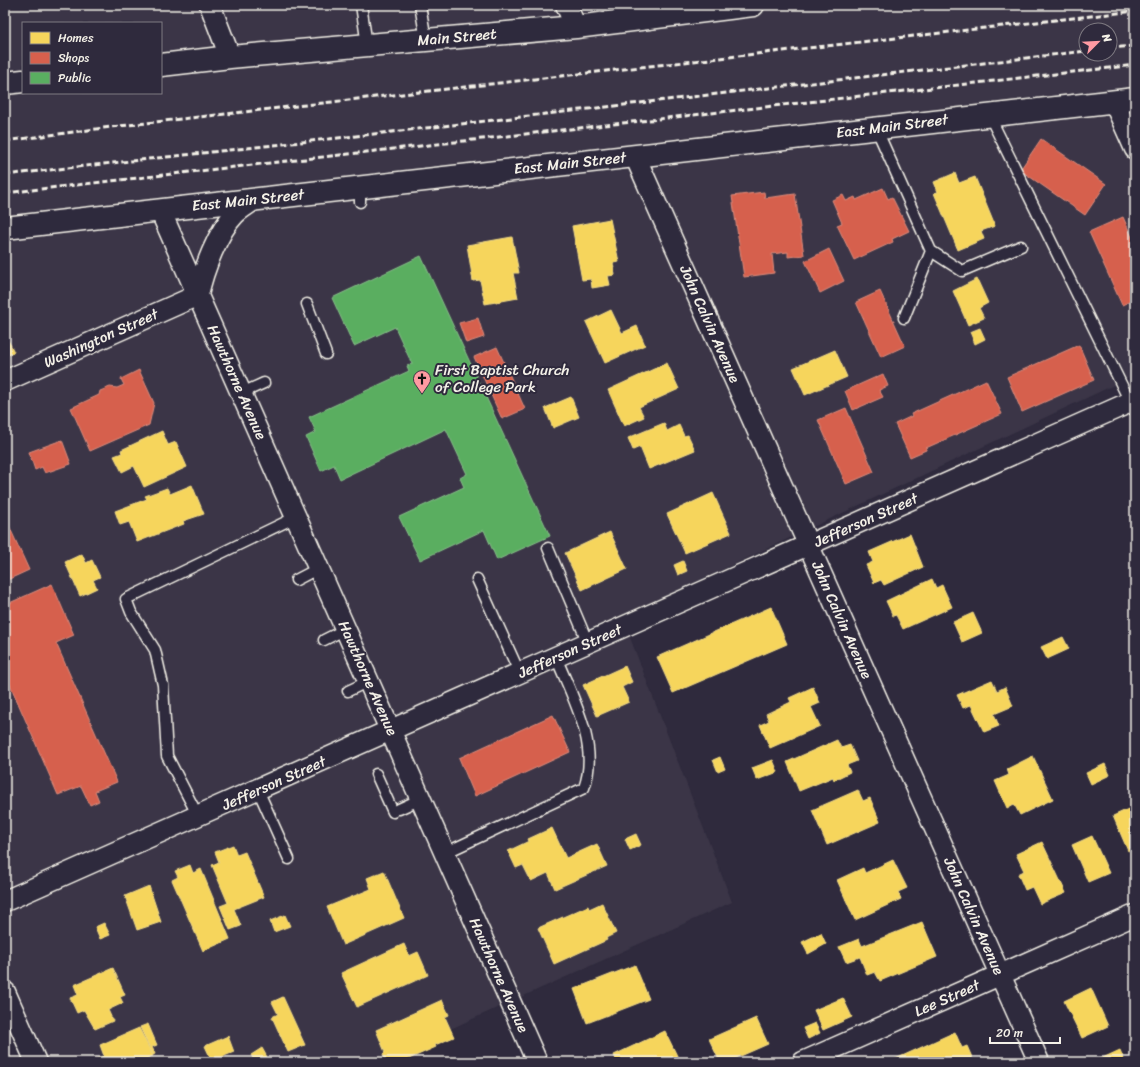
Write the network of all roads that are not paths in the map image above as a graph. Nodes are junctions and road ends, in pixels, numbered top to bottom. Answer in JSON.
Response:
{"nodes":[{"id":1,"x":210,"y":5,"type":"edge"},
{"id":2,"x":361,"y":5,"type":"edge"},
{"id":3,"x":420,"y":5,"type":"edge"},
{"id":4,"x":566,"y":5,"type":"edge"},
{"id":5,"x":753,"y":5,"type":"edge"},
{"id":6,"x":576,"y":27,"type":"junction"},
{"id":7,"x":426,"y":40,"type":"junction"},
{"id":8,"x":367,"y":45,"type":"junction"},
{"id":9,"x":230,"y":57,"type":"junction"},
{"id":10,"x":162,"y":65,"type":"edge"},
{"id":11,"x":22,"y":81,"type":"edge"},
{"id":12,"x":5,"y":83,"type":"edge"},
{"id":13,"x":1135,"y":99,"type":"edge"},
{"id":14,"x":1114,"y":102,"type":"junction"},
{"id":15,"x":989,"y":115,"type":"junction"},
{"id":16,"x":876,"y":128,"type":"junction"},
{"id":17,"x":1135,"y":149,"type":"edge"},
{"id":18,"x":635,"y":156,"type":"junction"},
{"id":19,"x":255,"y":199,"type":"junction"},
{"id":20,"x":160,"y":210,"type":"junction"},
{"id":21,"x":5,"y":228,"type":"edge"},
{"id":22,"x":1021,"y":246,"type":"dead end"},
{"id":23,"x":931,"y":251,"type":"junction"},
{"id":24,"x":198,"y":295,"type":"junction"},
{"id":25,"x":307,"y":304,"type":"dead end"},
{"id":26,"x":904,"y":318,"type":"dead end"},
{"id":27,"x":326,"y":354,"type":"dead end"},
{"id":28,"x":5,"y":381,"type":"edge"},
{"id":29,"x":264,"y":383,"type":"dead end"},
{"id":30,"x":242,"y":393,"type":"junction"},
{"id":31,"x":1132,"y":401,"type":"edge"},
{"id":32,"x":296,"y":517,"type":"junction"},
{"id":33,"x":809,"y":545,"type":"junction"},
{"id":34,"x":548,"y":548,"type":"dead end"},
{"id":35,"x":319,"y":568,"type":"junction"},
{"id":36,"x":477,"y":578,"type":"dead end"},
{"id":37,"x":296,"y":580,"type":"dead end"},
{"id":38,"x":346,"y":629,"type":"junction"},
{"id":39,"x":324,"y":640,"type":"dead end"},
{"id":40,"x":588,"y":643,"type":"junction"},
{"id":41,"x":556,"y":657,"type":"junction"},
{"id":42,"x":520,"y":674,"type":"junction"},
{"id":43,"x":369,"y":681,"type":"junction"},
{"id":44,"x":348,"y":691,"type":"dead end"},
{"id":45,"x":391,"y":731,"type":"junction"},
{"id":46,"x":376,"y":774,"type":"dead end"},
{"id":47,"x":258,"y":790,"type":"junction"},
{"id":48,"x":421,"y":799,"type":"junction"},
{"id":49,"x":198,"y":816,"type":"junction"},
{"id":50,"x":445,"y":852,"type":"junction"},
{"id":51,"x":289,"y":859,"type":"dead end"},
{"id":52,"x":5,"y":901,"type":"edge"},
{"id":53,"x":1135,"y":915,"type":"edge"},
{"id":54,"x":1000,"y":975,"type":"junction"},
{"id":55,"x":5,"y":992,"type":"edge"},
{"id":56,"x":36,"y":1062,"type":"edge"},
{"id":57,"x":537,"y":1062,"type":"edge"},
{"id":58,"x":804,"y":1062,"type":"edge"},
{"id":59,"x":1040,"y":1062,"type":"edge"}],
"edges":[{"from":1,"to":9,"type":"street"},
{"from":2,"to":8,"type":"lane"},
{"from":3,"to":7,"type":"lane"},
{"from":4,"to":6,"type":"street"},
{"from":5,"to":6,"type":"street","name":"Main Street"},
{"from":6,"to":7,"type":"street","name":"Main Street"},
{"from":7,"to":8,"type":"street","name":"Main Street"},
{"from":8,"to":9,"type":"street","name":"Main Street"},
{"from":9,"to":10,"type":"street","name":"Main Street"},
{"from":11,"to":12,"type":"street"},
{"from":13,"to":14,"type":"street","name":"East Main Street"},
{"from":14,"to":15,"type":"street","name":"East Main Street"},
{"from":14,"to":17,"type":"street"},
{"from":15,"to":16,"type":"street","name":"East Main Street"},
{"from":15,"to":31,"type":"lane"},
{"from":16,"to":18,"type":"street","name":"East Main Street"},
{"from":16,"to":23,"type":"lane"},
{"from":18,"to":19,"type":"street","name":"East Main Street"},
{"from":18,"to":33,"type":"street","name":"John Calvin Avenue"},
{"from":19,"to":20,"type":"street","name":"East Main Street"},
{"from":19,"to":24,"type":"street"},
{"from":20,"to":21,"type":"street","name":"East Main Street"},
{"from":20,"to":24,"type":"street","name":"Hawthorne Avenue"},
{"from":22,"to":23,"type":"lane"},
{"from":23,"to":26,"type":"lane"},
{"from":24,"to":28,"type":"street","name":"Washington Street"},
{"from":24,"to":30,"type":"street","name":"Hawthorne Avenue"},
{"from":25,"to":27,"type":"lane"},
{"from":29,"to":30,"type":"lane"},
{"from":30,"to":32,"type":"street","name":"Hawthorne Avenue"},
{"from":31,"to":33,"type":"street","name":"Jefferson Street"},
{"from":32,"to":35,"type":"street","name":"Hawthorne Avenue"},
{"from":32,"to":49,"type":"lane"},
{"from":33,"to":40,"type":"street","name":"Jefferson Street"},
{"from":33,"to":54,"type":"street","name":"John Calvin Avenue"},
{"from":34,"to":40,"type":"lane"},
{"from":35,"to":37,"type":"lane"},
{"from":35,"to":38,"type":"street","name":"Hawthorne Avenue"},
{"from":36,"to":42,"type":"lane"},
{"from":38,"to":39,"type":"lane"},
{"from":38,"to":43,"type":"street","name":"Hawthorne Avenue"},
{"from":40,"to":41,"type":"street","name":"Jefferson Street"},
{"from":41,"to":42,"type":"street","name":"Jefferson Street"},
{"from":41,"to":50,"type":"lane"},
{"from":42,"to":45,"type":"street","name":"Jefferson Street"},
{"from":43,"to":44,"type":"lane"},
{"from":43,"to":45,"type":"street","name":"Hawthorne Avenue"},
{"from":45,"to":47,"type":"street","name":"Jefferson Street"},
{"from":45,"to":48,"type":"street","name":"Hawthorne Avenue"},
{"from":46,"to":48,"type":"lane"},
{"from":47,"to":49,"type":"street","name":"Jefferson Street"},
{"from":47,"to":51,"type":"lane"},
{"from":48,"to":50,"type":"street","name":"Hawthorne Avenue"},
{"from":49,"to":52,"type":"street","name":"Jefferson Street"},
{"from":50,"to":57,"type":"street","name":"Hawthorne Avenue"},
{"from":53,"to":54,"type":"street","name":"Lee Street"},
{"from":54,"to":58,"type":"street","name":"Lee Street"},
{"from":54,"to":59,"type":"street","name":"John Calvin Avenue"},
{"from":55,"to":56,"type":"street"}]}
